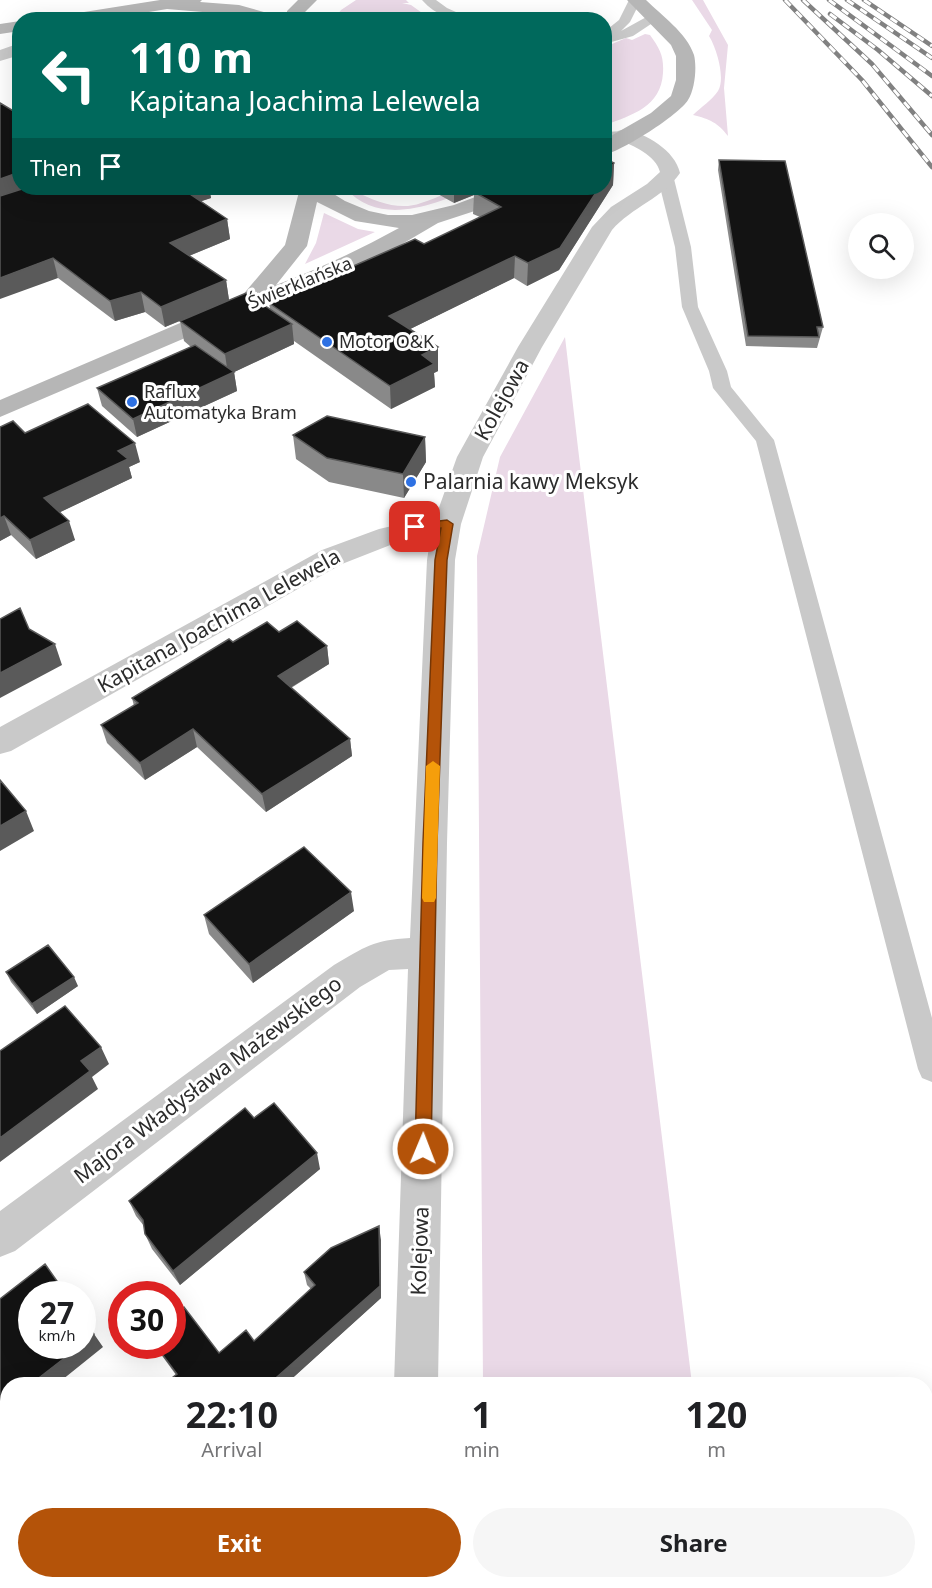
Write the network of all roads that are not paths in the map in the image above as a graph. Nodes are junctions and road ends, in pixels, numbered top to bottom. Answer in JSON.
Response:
{"nodes":[{"id":1,"x":193,"y":0,"type":"edge"},
{"id":2,"x":308,"y":0,"type":"edge"},
{"id":3,"x":428,"y":0,"type":"edge"},
{"id":4,"x":636,"y":0,"type":"edge"},
{"id":5,"x":169,"y":4,"type":"junction"},
{"id":6,"x":443,"y":11,"type":"edge"},
{"id":7,"x":117,"y":12,"type":"edge"},
{"id":8,"x":246,"y":12,"type":"edge"},
{"id":9,"x":296,"y":12,"type":"edge"},
{"id":10,"x":654,"y":18,"type":"junction"},
{"id":11,"x":612,"y":32,"type":"edge"},
{"id":12,"x":612,"y":37,"type":"edge"},
{"id":13,"x":614,"y":136,"type":"edge"},
{"id":14,"x":666,"y":179,"type":"junction"},
{"id":15,"x":308,"y":195,"type":"edge"},
{"id":16,"x":322,"y":195,"type":"edge"},
{"id":17,"x":500,"y":195,"type":"edge"},
{"id":18,"x":430,"y":219,"type":"junction"},
{"id":19,"x":250,"y":302,"type":"junction"},
{"id":20,"x":0,"y":409,"type":"edge"},
{"id":21,"x":447,"y":524,"type":"junction"},
{"id":22,"x":0,"y":742,"type":"edge"},
{"id":23,"x":428,"y":952,"type":"junction"},
{"id":24,"x":932,"y":1069,"type":"edge"},
{"id":25,"x":0,"y":1236,"type":"edge"},
{"id":26,"x":416,"y":1377,"type":"edge"}],
"edges":[{"from":1,"to":5,"type":"main road"},
{"from":2,"to":9,"type":"main road"},
{"from":3,"to":6,"type":"lane"},
{"from":4,"to":10,"type":"main road"},
{"from":4,"to":11,"type":"lane"},
{"from":5,"to":7,"type":"main road"},
{"from":5,"to":8,"type":"main road"},
{"from":10,"to":12,"type":"lane"},
{"from":10,"to":13,"type":"main road"},
{"from":13,"to":14,"type":"street"},
{"from":14,"to":21,"type":"street","name":"Kolejowa"},
{"from":14,"to":24,"type":"lane"},
{"from":15,"to":19,"type":"main road"},
{"from":16,"to":18,"type":"main road"},
{"from":17,"to":18,"type":"main road"},
{"from":18,"to":19,"type":"main road","name":"Świerklańska"},
{"from":19,"to":20,"type":"main road","name":"Świerklańska"},
{"from":21,"to":22,"type":"street","name":"Kapitana Joachima Lelewela"},
{"from":21,"to":23,"type":"street","name":"Kolejowa"},
{"from":23,"to":25,"type":"street","name":"Majora Władysława Mażewskiego"},
{"from":23,"to":26,"type":"street","name":"Kolejowa"}]}
